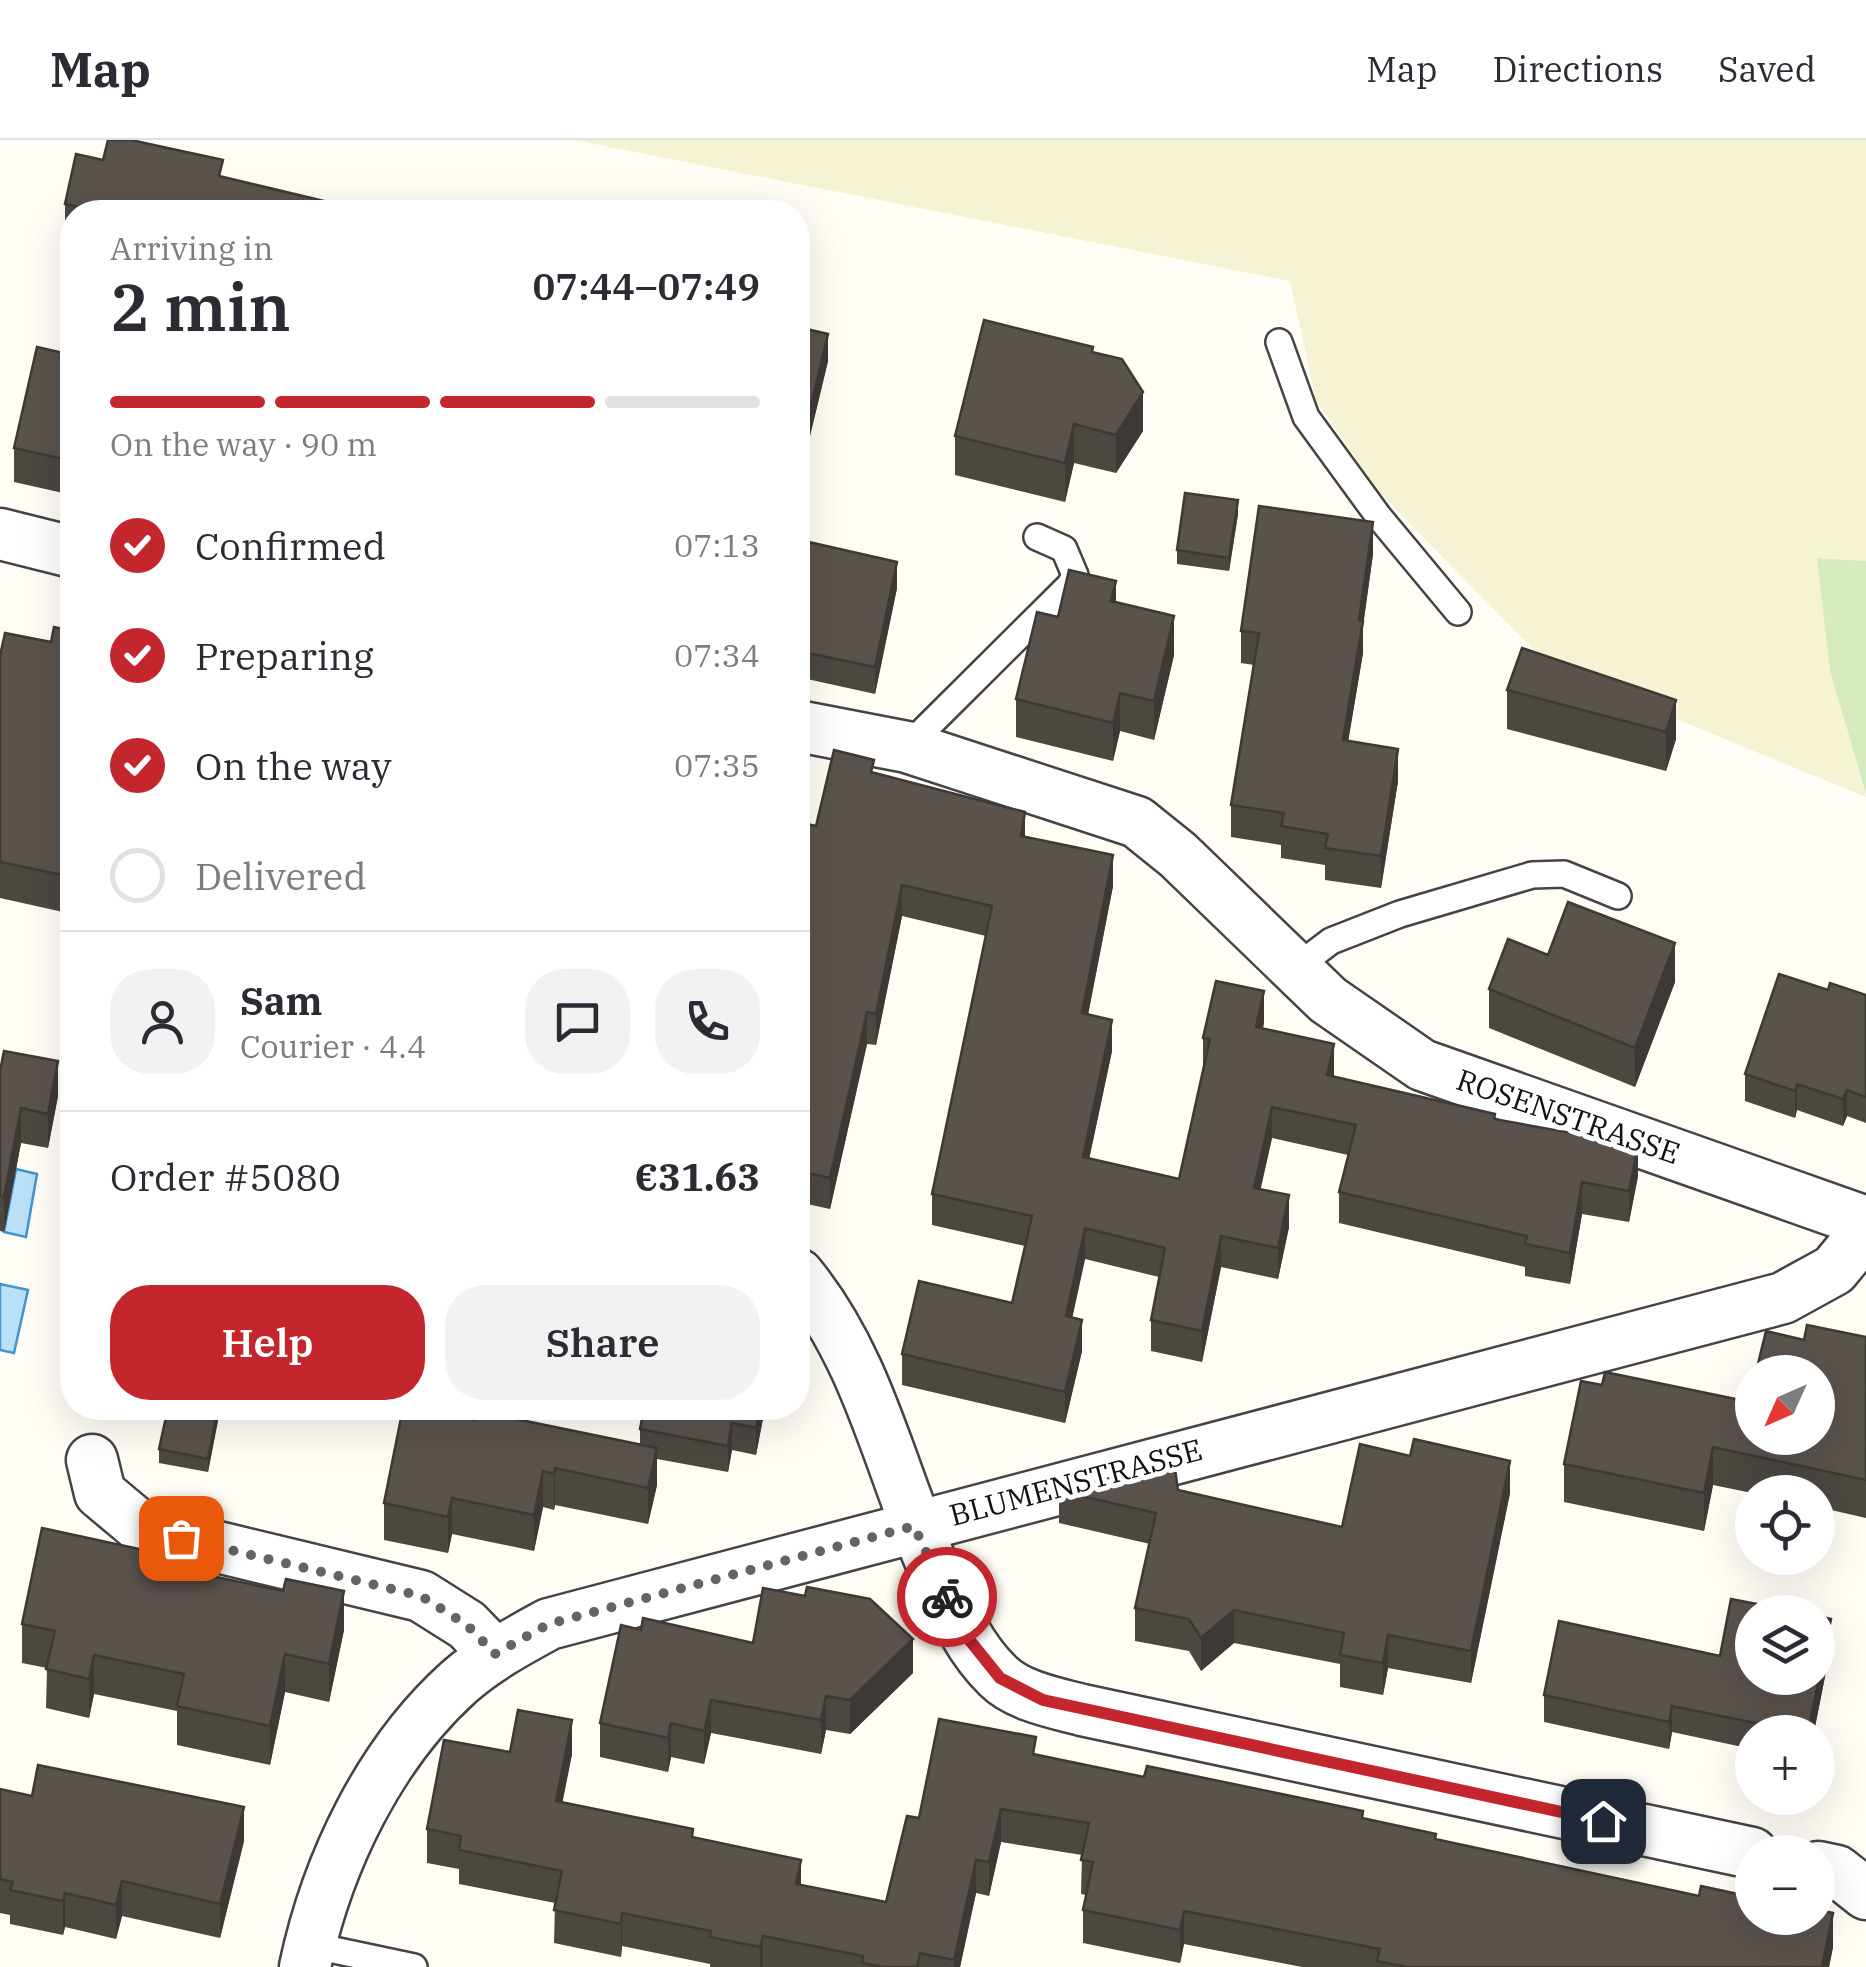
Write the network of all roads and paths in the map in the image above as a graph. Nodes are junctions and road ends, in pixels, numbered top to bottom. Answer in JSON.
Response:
{"nodes":[{"id":1,"x":1278,"y":342,"type":"dead end"},
{"id":2,"x":0,"y":534,"type":"edge"},
{"id":3,"x":1037,"y":537,"type":"dead end"},
{"id":4,"x":60,"y":549,"type":"edge"},
{"id":5,"x":1458,"y":612,"type":"dead end"},
{"id":6,"x":810,"y":728,"type":"edge"},
{"id":7,"x":907,"y":747,"type":"junction"},
{"id":8,"x":1618,"y":896,"type":"dead end"},
{"id":9,"x":1294,"y":969,"type":"junction"},
{"id":10,"x":1866,"y":1222,"type":"edge"},
{"id":11,"x":1866,"y":1231,"type":"edge"},
{"id":12,"x":810,"y":1290,"type":"edge"},
{"id":13,"x":92,"y":1460,"type":"dead end"},
{"id":14,"x":914,"y":1526,"type":"junction"},
{"id":15,"x":495,"y":1654,"type":"junction"},
{"id":16,"x":1735,"y":1849,"type":"edge"},
{"id":17,"x":1835,"y":1871,"type":"edge"},
{"id":18,"x":1866,"y":1894,"type":"edge"},
{"id":19,"x":307,"y":1956,"type":"edge"},
{"id":20,"x":414,"y":1967,"type":"edge"}],
"edges":[{"from":1,"to":5,"type":"lane"},
{"from":2,"to":4,"type":"street"},
{"from":3,"to":7,"type":"lane"},
{"from":6,"to":7,"type":"street","name":"ROSENSTRASSE"},
{"from":7,"to":9,"type":"street","name":"ROSENSTRASSE"},
{"from":8,"to":9,"type":"lane"},
{"from":9,"to":10,"type":"street","name":"ROSENSTRASSE"},
{"from":11,"to":14,"type":"street","name":"BLUMENSTRASSE"},
{"from":12,"to":14,"type":"street"},
{"from":13,"to":15,"type":"street"},
{"from":14,"to":15,"type":"street","name":"BLUMENSTRASSE"},
{"from":14,"to":16,"type":"street"},
{"from":15,"to":19,"type":"street","name":"BLUMENSTRASSE"},
{"from":17,"to":18,"type":"street"},
{"from":19,"to":20,"type":"lane","name":"BLUMENSTRASSE"}]}
